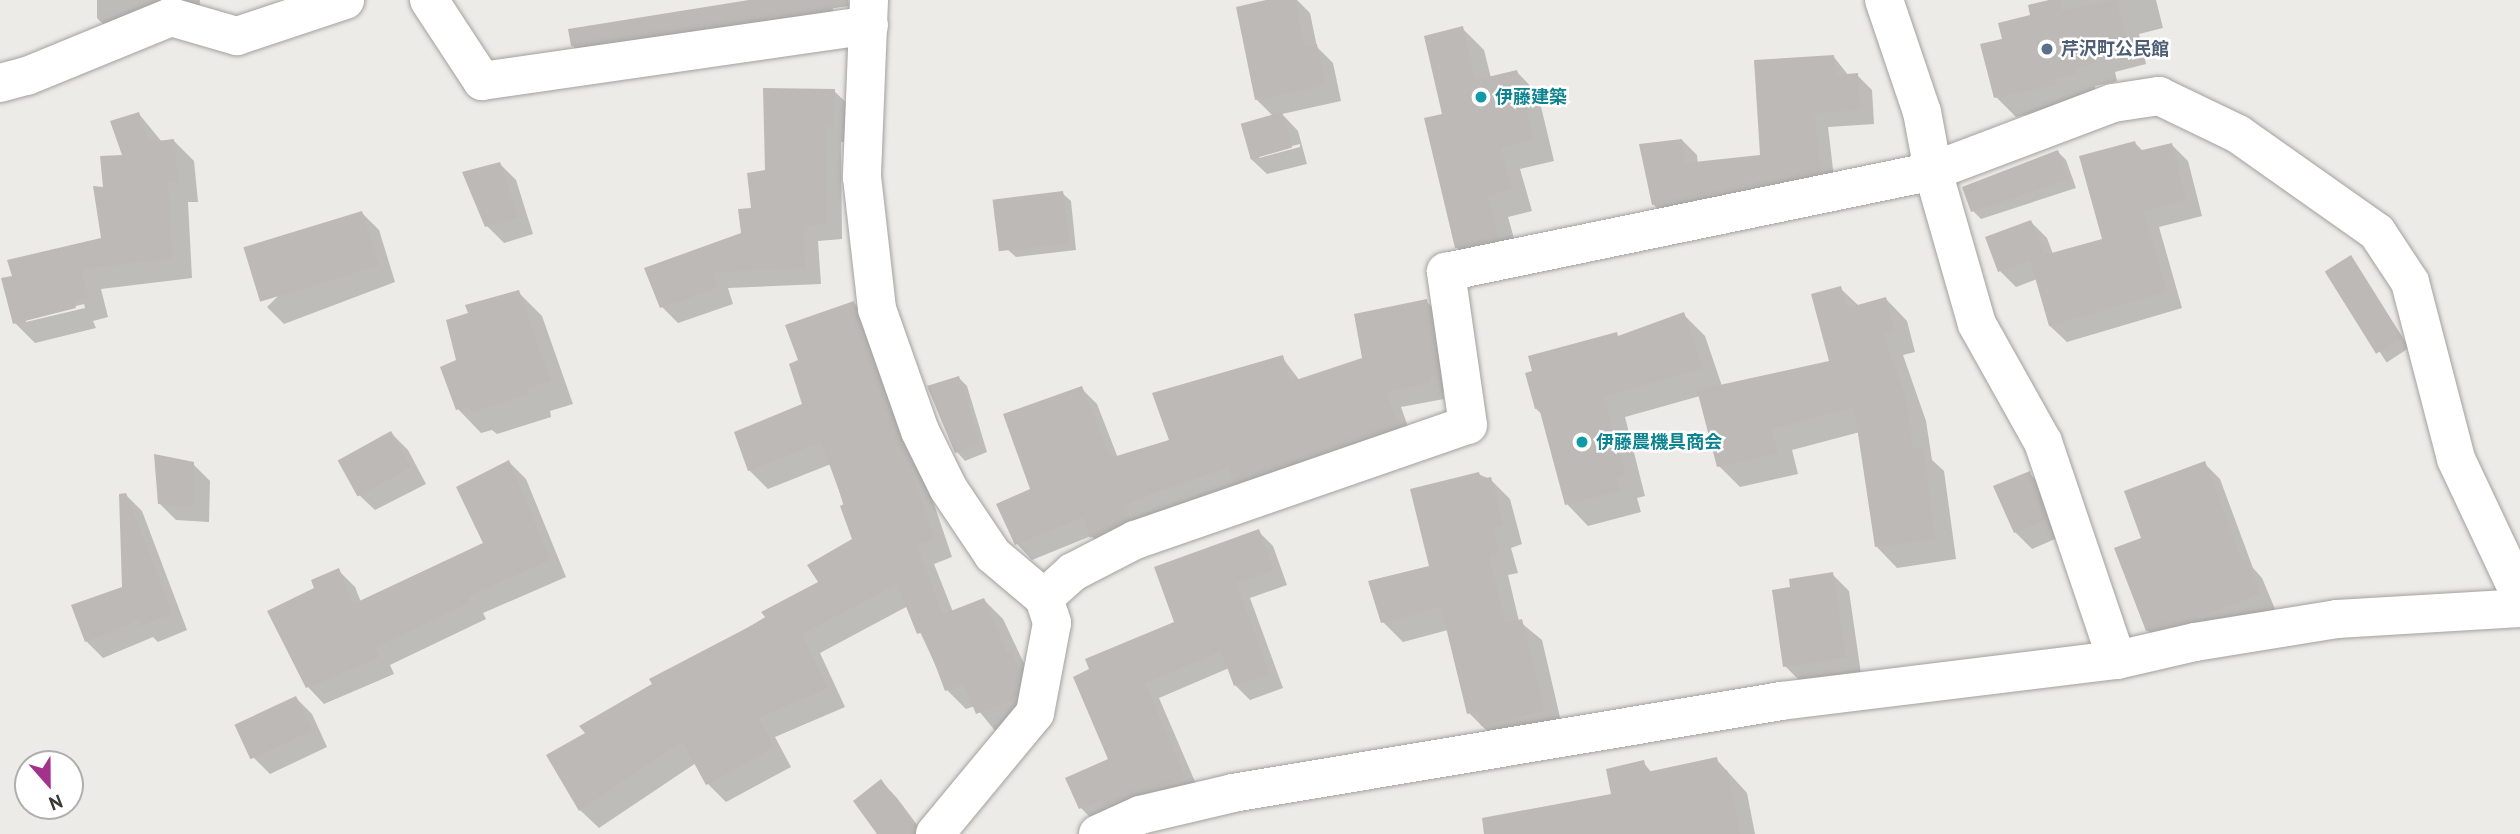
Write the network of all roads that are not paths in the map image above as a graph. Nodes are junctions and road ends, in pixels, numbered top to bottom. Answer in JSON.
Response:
{"nodes":[{"id":1,"x":345,"y":0,"type":"edge"},
{"id":2,"x":429,"y":0,"type":"edge"},
{"id":3,"x":1884,"y":0,"type":"edge"},
{"id":4,"x":869,"y":12,"type":"edge"},
{"id":5,"x":201,"y":13,"type":"edge"},
{"id":6,"x":0,"y":83,"type":"edge"},
{"id":7,"x":1933,"y":171,"type":"junction"},
{"id":8,"x":2520,"y":595,"type":"edge"},
{"id":9,"x":1044,"y":598,"type":"junction"},
{"id":10,"x":2520,"y":608,"type":"edge"},
{"id":11,"x":2117,"y":660,"type":"junction"},
{"id":12,"x":935,"y":834,"type":"edge"},
{"id":13,"x":1098,"y":834,"type":"edge"}],
"edges":[{"from":1,"to":5,"type":"street"},
{"from":2,"to":4,"type":"street"},
{"from":3,"to":7,"type":"street"},
{"from":4,"to":9,"type":"street"},
{"from":5,"to":6,"type":"street"},
{"from":7,"to":8,"type":"street"},
{"from":7,"to":9,"type":"street"},
{"from":7,"to":11,"type":"street"},
{"from":9,"to":12,"type":"street"},
{"from":10,"to":11,"type":"street"},
{"from":11,"to":13,"type":"street"}]}
